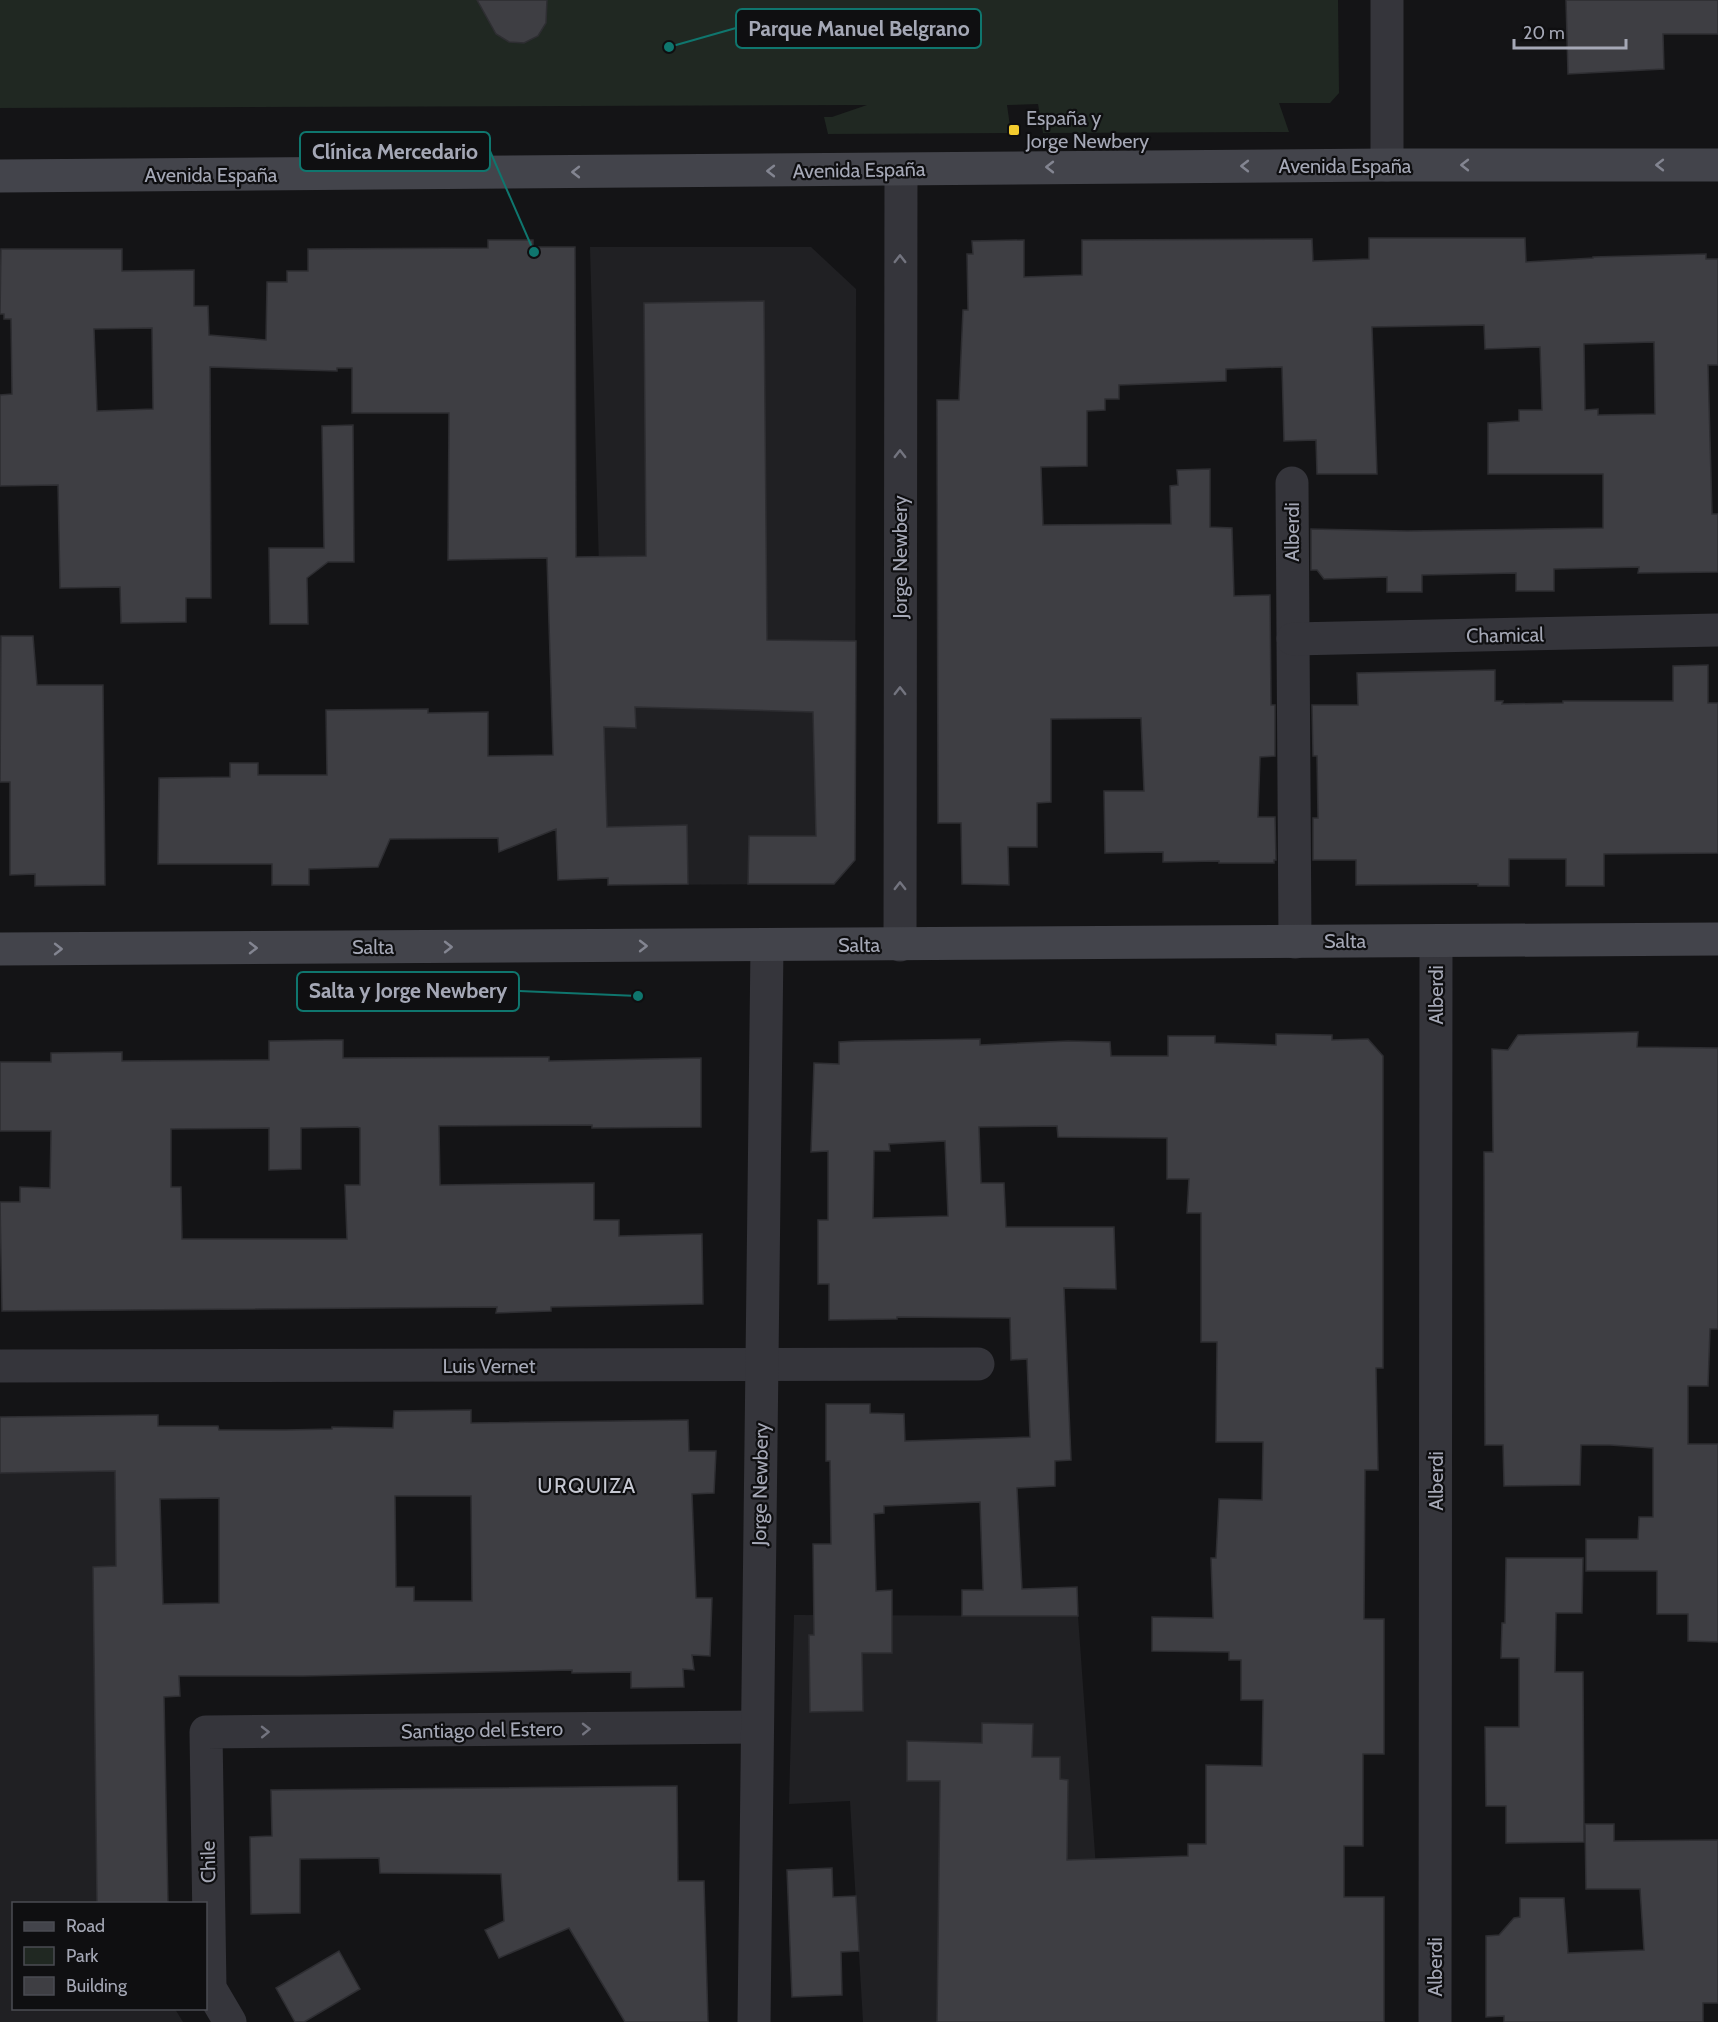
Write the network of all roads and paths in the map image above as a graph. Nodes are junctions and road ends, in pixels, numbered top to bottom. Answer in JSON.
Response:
{"nodes":[{"id":1,"x":1387,"y":0,"type":"edge"},
{"id":2,"x":1387,"y":165,"type":"junction"},
{"id":3,"x":1718,"y":165,"type":"edge"},
{"id":4,"x":901,"y":170,"type":"junction"},
{"id":5,"x":0,"y":176,"type":"edge"},
{"id":6,"x":1292,"y":483,"type":"dead end"},
{"id":7,"x":1718,"y":630,"type":"edge"},
{"id":8,"x":1293,"y":639,"type":"junction"},
{"id":9,"x":1718,"y":939,"type":"edge"},
{"id":10,"x":1436,"y":941,"type":"junction"},
{"id":11,"x":1294,"y":942,"type":"junction"},
{"id":12,"x":900,"y":945,"type":"junction"},
{"id":13,"x":767,"y":946,"type":"junction"},
{"id":14,"x":0,"y":949,"type":"edge"},
{"id":15,"x":978,"y":1364,"type":"dead end"},
{"id":16,"x":762,"y":1365,"type":"junction"},
{"id":17,"x":0,"y":1366,"type":"edge"},
{"id":18,"x":757,"y":1727,"type":"junction"},
{"id":19,"x":206,"y":1732,"type":"joint"},
{"id":20,"x":230,"y":2022,"type":"edge"},
{"id":21,"x":754,"y":2022,"type":"edge"},
{"id":22,"x":1435,"y":2022,"type":"edge"}],
"edges":[{"from":1,"to":2,"type":"street"},
{"from":3,"to":2,"type":"main road","name":"Avenida España","one_way":true},
{"from":2,"to":4,"type":"main road","name":"Avenida España","one_way":true},
{"from":4,"to":5,"type":"main road","name":"Avenida España","one_way":true},
{"from":12,"to":4,"type":"street","name":"Jorge Newbery","one_way":true},
{"from":6,"to":8,"type":"street","name":"Alberdi"},
{"from":7,"to":8,"type":"street","name":"Chamical"},
{"from":8,"to":11,"type":"street","name":"Alberdi"},
{"from":9,"to":10,"type":"main road","name":"Salta"},
{"from":10,"to":11,"type":"main road","name":"Salta"},
{"from":10,"to":22,"type":"street","name":"Alberdi"},
{"from":11,"to":12,"type":"main road","name":"Salta"},
{"from":12,"to":13,"type":"main road","name":"Salta"},
{"from":14,"to":13,"type":"main road","name":"Salta","one_way":true},
{"from":13,"to":16,"type":"street","name":"Jorge Newbery"},
{"from":15,"to":16,"type":"street","name":"Luis Vernet"},
{"from":16,"to":17,"type":"street","name":"Luis Vernet"},
{"from":16,"to":18,"type":"street","name":"Jorge Newbery"},
{"from":19,"to":18,"type":"street","name":"Santiago del Estero","one_way":true},
{"from":18,"to":21,"type":"street","name":"Jorge Newbery"},
{"from":19,"to":20,"type":"street","name":"Chile"}]}
